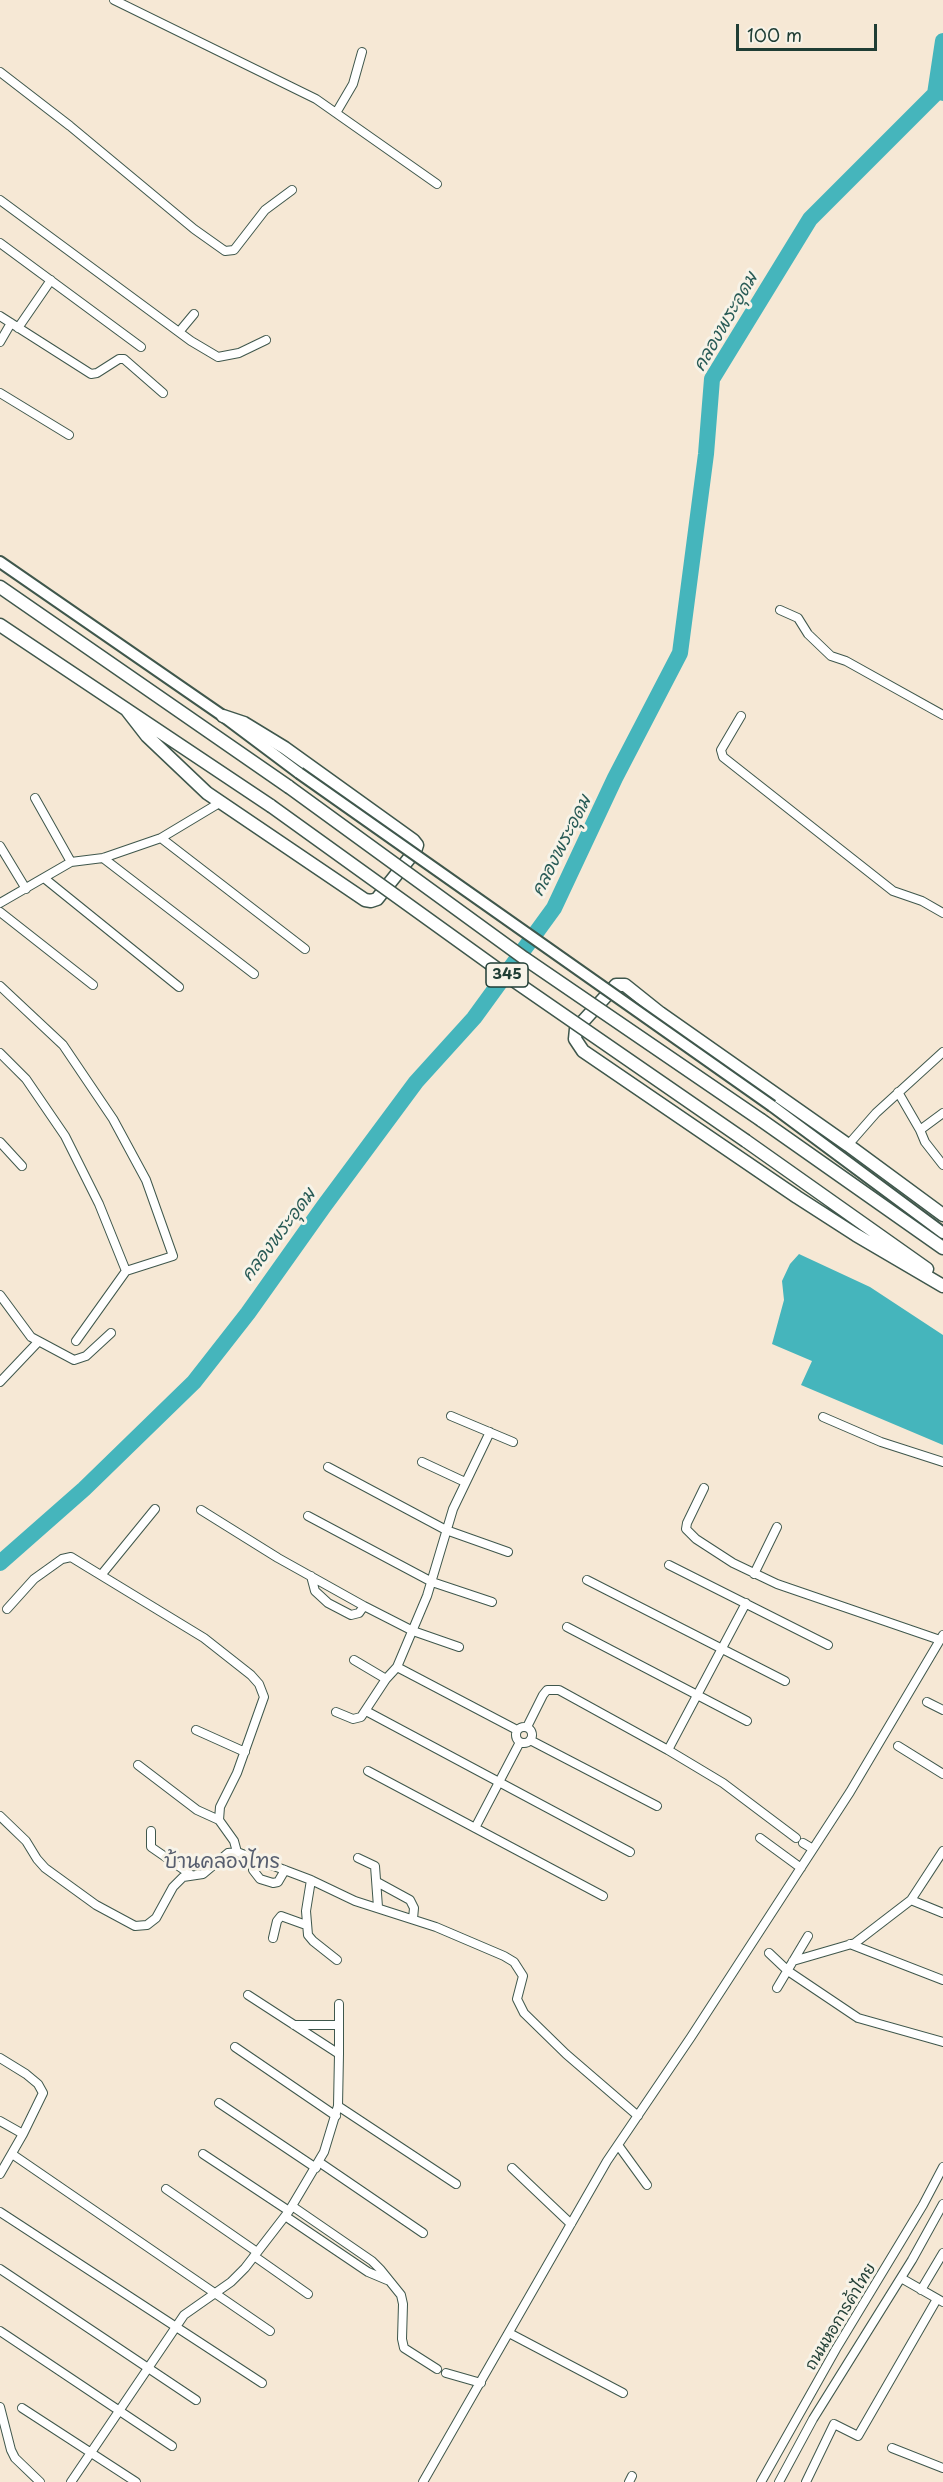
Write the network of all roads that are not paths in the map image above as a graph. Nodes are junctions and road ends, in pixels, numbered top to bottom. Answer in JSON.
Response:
{"nodes":[{"id":1,"x":114,"y":0,"type":"edge"},
{"id":2,"x":362,"y":52,"type":"dead end"},
{"id":3,"x":0,"y":72,"type":"edge"},
{"id":4,"x":336,"y":113,"type":"junction"},
{"id":5,"x":437,"y":184,"type":"dead end"},
{"id":6,"x":292,"y":190,"type":"dead end"},
{"id":7,"x":0,"y":200,"type":"edge"},
{"id":8,"x":0,"y":243,"type":"edge"},
{"id":9,"x":51,"y":280,"type":"junction"},
{"id":10,"x":194,"y":314,"type":"dead end"},
{"id":11,"x":0,"y":316,"type":"edge"},
{"id":12,"x":15,"y":325,"type":"junction"},
{"id":13,"x":178,"y":332,"type":"junction"},
{"id":14,"x":266,"y":340,"type":"dead end"},
{"id":15,"x":0,"y":342,"type":"edge"},
{"id":16,"x":141,"y":346,"type":"dead end"},
{"id":17,"x":0,"y":393,"type":"edge"},
{"id":18,"x":163,"y":393,"type":"dead end"},
{"id":19,"x":69,"y":435,"type":"dead end"},
{"id":20,"x":0,"y":562,"type":"edge"},
{"id":21,"x":0,"y":587,"type":"edge"},
{"id":22,"x":780,"y":610,"type":"dead end"},
{"id":23,"x":0,"y":625,"type":"edge"},
{"id":24,"x":126,"y":709,"type":"junction"},
{"id":25,"x":943,"y":715,"type":"edge"},
{"id":26,"x":223,"y":716,"type":"junction"},
{"id":27,"x":741,"y":716,"type":"dead end"},
{"id":28,"x":35,"y":798,"type":"dead end"},
{"id":29,"x":221,"y":802,"type":"junction"},
{"id":30,"x":161,"y":838,"type":"junction"},
{"id":31,"x":0,"y":846,"type":"edge"},
{"id":32,"x":103,"y":858,"type":"junction"},
{"id":33,"x":71,"y":862,"type":"junction"},
{"id":34,"x":44,"y":878,"type":"junction"},
{"id":35,"x":26,"y":888,"type":"junction"},
{"id":36,"x":0,"y":903,"type":"edge"},
{"id":37,"x":0,"y":912,"type":"edge"},
{"id":38,"x":943,"y":913,"type":"edge"},
{"id":39,"x":305,"y":949,"type":"dead end"},
{"id":40,"x":254,"y":974,"type":"dead end"},
{"id":41,"x":93,"y":985,"type":"dead end"},
{"id":42,"x":0,"y":986,"type":"edge"},
{"id":43,"x":179,"y":987,"type":"dead end"},
{"id":44,"x":943,"y":1052,"type":"edge"},
{"id":45,"x":0,"y":1053,"type":"edge"},
{"id":46,"x":898,"y":1092,"type":"junction"},
{"id":47,"x":943,"y":1113,"type":"edge"},
{"id":48,"x":920,"y":1130,"type":"junction"},
{"id":49,"x":0,"y":1142,"type":"edge"},
{"id":50,"x":848,"y":1145,"type":"junction"},
{"id":51,"x":943,"y":1165,"type":"edge"},
{"id":52,"x":22,"y":1166,"type":"dead end"},
{"id":53,"x":943,"y":1215,"type":"edge"},
{"id":54,"x":943,"y":1233,"type":"edge"},
{"id":55,"x":943,"y":1248,"type":"edge"},
{"id":56,"x":126,"y":1271,"type":"junction"},
{"id":57,"x":943,"y":1280,"type":"edge"},
{"id":58,"x":943,"y":1286,"type":"edge"},
{"id":59,"x":0,"y":1295,"type":"edge"},
{"id":60,"x":111,"y":1333,"type":"dead end"},
{"id":61,"x":76,"y":1341,"type":"dead end"},
{"id":62,"x":38,"y":1342,"type":"junction"},
{"id":63,"x":0,"y":1382,"type":"edge"},
{"id":64,"x":451,"y":1416,"type":"dead end"},
{"id":65,"x":823,"y":1417,"type":"dead end"},
{"id":66,"x":490,"y":1432,"type":"junction"},
{"id":67,"x":513,"y":1442,"type":"dead end"},
{"id":68,"x":422,"y":1461,"type":"dead end"},
{"id":69,"x":943,"y":1462,"type":"edge"},
{"id":70,"x":328,"y":1467,"type":"dead end"},
{"id":71,"x":465,"y":1482,"type":"junction"},
{"id":72,"x":704,"y":1488,"type":"dead end"},
{"id":73,"x":155,"y":1509,"type":"dead end"},
{"id":74,"x":201,"y":1510,"type":"dead end"},
{"id":75,"x":308,"y":1516,"type":"dead end"},
{"id":76,"x":777,"y":1527,"type":"dead end"},
{"id":77,"x":446,"y":1530,"type":"junction"},
{"id":78,"x":508,"y":1552,"type":"dead end"},
{"id":79,"x":669,"y":1564,"type":"dead end"},
{"id":80,"x":102,"y":1574,"type":"junction"},
{"id":81,"x":754,"y":1574,"type":"junction"},
{"id":82,"x":311,"y":1576,"type":"junction"},
{"id":83,"x":587,"y":1581,"type":"dead end"},
{"id":84,"x":432,"y":1582,"type":"junction"},
{"id":85,"x":492,"y":1602,"type":"dead end"},
{"id":86,"x":746,"y":1604,"type":"junction"},
{"id":87,"x":364,"y":1606,"type":"junction"},
{"id":88,"x":7,"y":1609,"type":"dead end"},
{"id":89,"x":567,"y":1627,"type":"dead end"},
{"id":90,"x":413,"y":1631,"type":"junction"},
{"id":91,"x":941,"y":1637,"type":"edge"},
{"id":92,"x":828,"y":1645,"type":"dead end"},
{"id":93,"x":459,"y":1647,"type":"dead end"},
{"id":94,"x":721,"y":1649,"type":"junction"},
{"id":95,"x":354,"y":1660,"type":"dead end"},
{"id":96,"x":397,"y":1667,"type":"junction"},
{"id":97,"x":386,"y":1679,"type":"junction"},
{"id":98,"x":785,"y":1682,"type":"dead end"},
{"id":99,"x":698,"y":1695,"type":"junction"},
{"id":100,"x":927,"y":1702,"type":"dead end"},
{"id":101,"x":943,"y":1710,"type":"edge"},
{"id":102,"x":366,"y":1711,"type":"junction"},
{"id":103,"x":336,"y":1712,"type":"dead end"},
{"id":104,"x":747,"y":1721,"type":"dead end"},
{"id":105,"x":527,"y":1727,"type":"junction"},
{"id":106,"x":196,"y":1730,"type":"dead end"},
{"id":107,"x":517,"y":1730,"type":"junction"},
{"id":108,"x":530,"y":1740,"type":"junction"},
{"id":109,"x":520,"y":1743,"type":"junction"},
{"id":110,"x":898,"y":1746,"type":"dead end"},
{"id":111,"x":668,"y":1750,"type":"junction"},
{"id":112,"x":245,"y":1752,"type":"junction"},
{"id":113,"x":138,"y":1765,"type":"dead end"},
{"id":114,"x":368,"y":1771,"type":"dead end"},
{"id":115,"x":943,"y":1774,"type":"edge"},
{"id":116,"x":499,"y":1782,"type":"junction"},
{"id":117,"x":657,"y":1806,"type":"dead end"},
{"id":118,"x":0,"y":1816,"type":"edge"},
{"id":119,"x":219,"y":1820,"type":"junction"},
{"id":120,"x":475,"y":1828,"type":"junction"},
{"id":121,"x":151,"y":1831,"type":"dead end"},
{"id":122,"x":760,"y":1838,"type":"dead end"},
{"id":123,"x":796,"y":1838,"type":"dead end"},
{"id":124,"x":803,"y":1843,"type":"dead end"},
{"id":125,"x":813,"y":1849,"type":"junction"},
{"id":126,"x":943,"y":1851,"type":"edge"},
{"id":127,"x":237,"y":1852,"type":"junction"},
{"id":128,"x":630,"y":1852,"type":"dead end"},
{"id":129,"x":358,"y":1858,"type":"dead end"},
{"id":130,"x":255,"y":1859,"type":"junction"},
{"id":131,"x":801,"y":1868,"type":"junction"},
{"id":132,"x":285,"y":1870,"type":"junction"},
{"id":133,"x":190,"y":1874,"type":"junction"},
{"id":134,"x":311,"y":1880,"type":"junction"},
{"id":135,"x":378,"y":1882,"type":"junction"},
{"id":136,"x":603,"y":1896,"type":"dead end"},
{"id":137,"x":911,"y":1900,"type":"junction"},
{"id":138,"x":378,"y":1907,"type":"junction"},
{"id":139,"x":943,"y":1913,"type":"edge"},
{"id":140,"x":413,"y":1919,"type":"junction"},
{"id":141,"x":306,"y":1925,"type":"junction"},
{"id":142,"x":808,"y":1936,"type":"dead end"},
{"id":143,"x":273,"y":1938,"type":"dead end"},
{"id":144,"x":850,"y":1944,"type":"junction"},
{"id":145,"x":769,"y":1953,"type":"dead end"},
{"id":146,"x":337,"y":1960,"type":"dead end"},
{"id":147,"x":793,"y":1961,"type":"junction"},
{"id":148,"x":788,"y":1971,"type":"junction"},
{"id":149,"x":943,"y":1980,"type":"edge"},
{"id":150,"x":777,"y":1988,"type":"dead end"},
{"id":151,"x":248,"y":1995,"type":"dead end"},
{"id":152,"x":339,"y":2004,"type":"dead end"},
{"id":153,"x":294,"y":2025,"type":"junction"},
{"id":154,"x":338,"y":2025,"type":"junction"},
{"id":155,"x":943,"y":2042,"type":"edge"},
{"id":156,"x":235,"y":2047,"type":"dead end"},
{"id":157,"x":339,"y":2054,"type":"junction"},
{"id":158,"x":0,"y":2058,"type":"edge"},
{"id":159,"x":219,"y":2103,"type":"dead end"},
{"id":160,"x":338,"y":2106,"type":"junction"},
{"id":161,"x":336,"y":2116,"type":"junction"},
{"id":162,"x":638,"y":2116,"type":"junction"},
{"id":163,"x":0,"y":2121,"type":"edge"},
{"id":164,"x":23,"y":2134,"type":"junction"},
{"id":165,"x":618,"y":2145,"type":"junction"},
{"id":166,"x":12,"y":2154,"type":"junction"},
{"id":167,"x":203,"y":2154,"type":"dead end"},
{"id":168,"x":317,"y":2165,"type":"junction"},
{"id":169,"x":943,"y":2167,"type":"edge"},
{"id":170,"x":512,"y":2168,"type":"dead end"},
{"id":171,"x":0,"y":2174,"type":"edge"},
{"id":172,"x":456,"y":2184,"type":"dead end"},
{"id":173,"x":647,"y":2186,"type":"dead end"},
{"id":174,"x":166,"y":2189,"type":"dead end"},
{"id":175,"x":943,"y":2204,"type":"edge"},
{"id":176,"x":288,"y":2211,"type":"junction"},
{"id":177,"x":0,"y":2212,"type":"edge"},
{"id":178,"x":571,"y":2224,"type":"junction"},
{"id":179,"x":423,"y":2233,"type":"dead end"},
{"id":180,"x":349,"y":2245,"type":"junction"},
{"id":181,"x":943,"y":2253,"type":"edge"},
{"id":182,"x":256,"y":2254,"type":"junction"},
{"id":183,"x":342,"y":2255,"type":"junction"},
{"id":184,"x":0,"y":2269,"type":"edge"},
{"id":185,"x":901,"y":2278,"type":"junction"},
{"id":186,"x":388,"y":2280,"type":"junction"},
{"id":187,"x":921,"y":2290,"type":"junction"},
{"id":188,"x":214,"y":2293,"type":"junction"},
{"id":189,"x":308,"y":2294,"type":"dead end"},
{"id":190,"x":940,"y":2301,"type":"edge"},
{"id":191,"x":176,"y":2327,"type":"junction"},
{"id":192,"x":0,"y":2331,"type":"edge"},
{"id":193,"x":270,"y":2331,"type":"dead end"},
{"id":194,"x":509,"y":2333,"type":"junction"},
{"id":195,"x":147,"y":2368,"type":"junction"},
{"id":196,"x":437,"y":2369,"type":"dead end"},
{"id":197,"x":446,"y":2373,"type":"dead end"},
{"id":198,"x":262,"y":2383,"type":"dead end"},
{"id":199,"x":481,"y":2383,"type":"junction"},
{"id":200,"x":623,"y":2393,"type":"dead end"},
{"id":201,"x":196,"y":2400,"type":"dead end"},
{"id":202,"x":0,"y":2407,"type":"edge"},
{"id":203,"x":22,"y":2408,"type":"dead end"},
{"id":204,"x":119,"y":2410,"type":"junction"},
{"id":205,"x":172,"y":2446,"type":"dead end"},
{"id":206,"x":892,"y":2448,"type":"dead end"},
{"id":207,"x":90,"y":2452,"type":"junction"},
{"id":208,"x":943,"y":2468,"type":"edge"},
{"id":209,"x":40,"y":2482,"type":"edge"},
{"id":210,"x":71,"y":2482,"type":"edge"},
{"id":211,"x":136,"y":2482,"type":"edge"},
{"id":212,"x":423,"y":2482,"type":"edge"},
{"id":213,"x":761,"y":2482,"type":"edge"},
{"id":214,"x":779,"y":2482,"type":"edge"},
{"id":215,"x":806,"y":2482,"type":"edge"}],
"edges":[{"from":1,"to":4,"type":"street"},
{"from":2,"to":4,"type":"street"},
{"from":3,"to":6,"type":"street"},
{"from":4,"to":5,"type":"street"},
{"from":7,"to":13,"type":"street"},
{"from":8,"to":9,"type":"street"},
{"from":9,"to":12,"type":"street"},
{"from":9,"to":16,"type":"street"},
{"from":10,"to":13,"type":"street"},
{"from":11,"to":12,"type":"street"},
{"from":12,"to":15,"type":"street"},
{"from":12,"to":18,"type":"street"},
{"from":13,"to":14,"type":"street"},
{"from":17,"to":19,"type":"street"},
{"from":20,"to":26,"type":"main road","number":"345"},
{"from":21,"to":55,"type":"main road","number":"345","bridge":true},
{"from":22,"to":25,"type":"street"},
{"from":23,"to":24,"type":"main road","number":"345"},
{"from":24,"to":29,"type":"main road"},
{"from":24,"to":57,"type":"main road","number":"345","bridge":true},
{"from":26,"to":29,"type":"main road"},
{"from":26,"to":54,"type":"main road","number":"345","bridge":true},
{"from":27,"to":38,"type":"street"},
{"from":28,"to":33,"type":"street"},
{"from":29,"to":30,"type":"street"},
{"from":30,"to":32,"type":"street"},
{"from":30,"to":39,"type":"street"},
{"from":31,"to":35,"type":"street"},
{"from":32,"to":33,"type":"street"},
{"from":32,"to":40,"type":"street"},
{"from":33,"to":34,"type":"street"},
{"from":34,"to":35,"type":"street"},
{"from":34,"to":43,"type":"street"},
{"from":35,"to":36,"type":"street"},
{"from":37,"to":41,"type":"street"},
{"from":42,"to":56,"type":"street"},
{"from":44,"to":46,"type":"street"},
{"from":45,"to":56,"type":"street"},
{"from":46,"to":48,"type":"street"},
{"from":46,"to":50,"type":"street"},
{"from":47,"to":48,"type":"street"},
{"from":48,"to":51,"type":"street"},
{"from":49,"to":52,"type":"street"},
{"from":50,"to":53,"type":"main road"},
{"from":50,"to":58,"type":"main road"},
{"from":56,"to":61,"type":"street"},
{"from":59,"to":62,"type":"street"},
{"from":60,"to":62,"type":"street"},
{"from":62,"to":63,"type":"street"},
{"from":64,"to":66,"type":"street"},
{"from":65,"to":69,"type":"street"},
{"from":66,"to":67,"type":"street"},
{"from":66,"to":71,"type":"street"},
{"from":68,"to":71,"type":"street"},
{"from":70,"to":77,"type":"street"},
{"from":71,"to":77,"type":"street"},
{"from":72,"to":81,"type":"street"},
{"from":73,"to":80,"type":"street"},
{"from":74,"to":82,"type":"street"},
{"from":75,"to":84,"type":"street"},
{"from":76,"to":81,"type":"street"},
{"from":77,"to":78,"type":"street"},
{"from":77,"to":84,"type":"street"},
{"from":79,"to":86,"type":"street"},
{"from":80,"to":88,"type":"street"},
{"from":80,"to":112,"type":"street"},
{"from":81,"to":91,"type":"street"},
{"from":82,"to":87,"type":"street"},
{"from":82,"to":87,"type":"street"},
{"from":83,"to":94,"type":"street"},
{"from":84,"to":85,"type":"street"},
{"from":84,"to":90,"type":"street"},
{"from":86,"to":92,"type":"street"},
{"from":86,"to":94,"type":"street"},
{"from":87,"to":90,"type":"street"},
{"from":89,"to":99,"type":"street"},
{"from":90,"to":93,"type":"street"},
{"from":90,"to":96,"type":"street"},
{"from":91,"to":125,"type":"street"},
{"from":94,"to":98,"type":"street"},
{"from":94,"to":99,"type":"street"},
{"from":95,"to":97,"type":"street"},
{"from":96,"to":97,"type":"street"},
{"from":96,"to":107,"type":"street"},
{"from":97,"to":102,"type":"street"},
{"from":99,"to":104,"type":"street"},
{"from":99,"to":111,"type":"street"},
{"from":100,"to":101,"type":"street"},
{"from":102,"to":103,"type":"street"},
{"from":102,"to":116,"type":"street"},
{"from":105,"to":107,"type":"street"},
{"from":105,"to":108,"type":"street"},
{"from":105,"to":111,"type":"street"},
{"from":106,"to":112,"type":"street"},
{"from":107,"to":109,"type":"street"},
{"from":108,"to":109,"type":"street"},
{"from":108,"to":117,"type":"street"},
{"from":109,"to":116,"type":"street"},
{"from":110,"to":115,"type":"street"},
{"from":111,"to":123,"type":"street"},
{"from":112,"to":119,"type":"street"},
{"from":113,"to":119,"type":"street"},
{"from":114,"to":120,"type":"street"},
{"from":116,"to":120,"type":"street"},
{"from":116,"to":128,"type":"street"},
{"from":118,"to":133,"type":"street"},
{"from":119,"to":127,"type":"street"},
{"from":120,"to":136,"type":"street"},
{"from":121,"to":133,"type":"street"},
{"from":122,"to":131,"type":"street"},
{"from":124,"to":125,"type":"street"},
{"from":125,"to":131,"type":"street"},
{"from":126,"to":137,"type":"street"},
{"from":127,"to":130,"type":"street"},
{"from":127,"to":133,"type":"street"},
{"from":129,"to":135,"type":"street"},
{"from":130,"to":132,"type":"street"},
{"from":130,"to":132,"type":"street"},
{"from":131,"to":162,"type":"street"},
{"from":132,"to":134,"type":"street"},
{"from":134,"to":138,"type":"street"},
{"from":134,"to":141,"type":"street"},
{"from":135,"to":138,"type":"street"},
{"from":135,"to":140,"type":"street"},
{"from":137,"to":139,"type":"street"},
{"from":137,"to":144,"type":"street"},
{"from":138,"to":140,"type":"street"},
{"from":140,"to":162,"type":"street"},
{"from":141,"to":143,"type":"street"},
{"from":141,"to":146,"type":"street"},
{"from":142,"to":147,"type":"street"},
{"from":144,"to":147,"type":"street"},
{"from":144,"to":149,"type":"street"},
{"from":145,"to":148,"type":"street"},
{"from":147,"to":148,"type":"street"},
{"from":148,"to":150,"type":"street"},
{"from":148,"to":155,"type":"street"},
{"from":151,"to":153,"type":"street"},
{"from":152,"to":154,"type":"street"},
{"from":153,"to":154,"type":"street"},
{"from":153,"to":157,"type":"street"},
{"from":154,"to":157,"type":"street"},
{"from":156,"to":161,"type":"street"},
{"from":157,"to":160,"type":"street"},
{"from":158,"to":164,"type":"street"},
{"from":159,"to":168,"type":"street"},
{"from":160,"to":161,"type":"street"},
{"from":160,"to":172,"type":"street"},
{"from":161,"to":168,"type":"street"},
{"from":162,"to":165,"type":"street"},
{"from":163,"to":164,"type":"street"},
{"from":164,"to":166,"type":"street"},
{"from":165,"to":173,"type":"street"},
{"from":165,"to":178,"type":"street"},
{"from":166,"to":171,"type":"street"},
{"from":166,"to":188,"type":"street"},
{"from":167,"to":176,"type":"street"},
{"from":168,"to":176,"type":"street"},
{"from":168,"to":179,"type":"street"},
{"from":169,"to":213,"type":"street","name":"ถนนหอการค้าไทย"},
{"from":170,"to":178,"type":"street"},
{"from":174,"to":182,"type":"street"},
{"from":175,"to":185,"type":"street","name":"ถนนหอการค้าไทย"},
{"from":176,"to":180,"type":"street"},
{"from":176,"to":182,"type":"street"},
{"from":176,"to":183,"type":"street"},
{"from":177,"to":191,"type":"street"},
{"from":178,"to":194,"type":"street"},
{"from":180,"to":183,"type":"street"},
{"from":180,"to":186,"type":"street"},
{"from":181,"to":187,"type":"street"},
{"from":182,"to":188,"type":"street"},
{"from":182,"to":189,"type":"street"},
{"from":183,"to":186,"type":"street"},
{"from":184,"to":195,"type":"street"},
{"from":185,"to":187,"type":"street"},
{"from":185,"to":214,"type":"street","name":"ถนนหอการค้าไทย"},
{"from":186,"to":196,"type":"street"},
{"from":187,"to":190,"type":"street"},
{"from":188,"to":191,"type":"street"},
{"from":188,"to":193,"type":"street"},
{"from":190,"to":215,"type":"street"},
{"from":191,"to":195,"type":"street"},
{"from":191,"to":198,"type":"street"},
{"from":192,"to":204,"type":"street"},
{"from":194,"to":199,"type":"street"},
{"from":194,"to":200,"type":"street"},
{"from":195,"to":201,"type":"street"},
{"from":195,"to":204,"type":"street"},
{"from":197,"to":199,"type":"street"},
{"from":199,"to":212,"type":"street"},
{"from":202,"to":209,"type":"street"},
{"from":203,"to":207,"type":"street"},
{"from":204,"to":205,"type":"street"},
{"from":204,"to":207,"type":"street"},
{"from":206,"to":208,"type":"street"},
{"from":207,"to":210,"type":"street"},
{"from":207,"to":211,"type":"street"}]}
